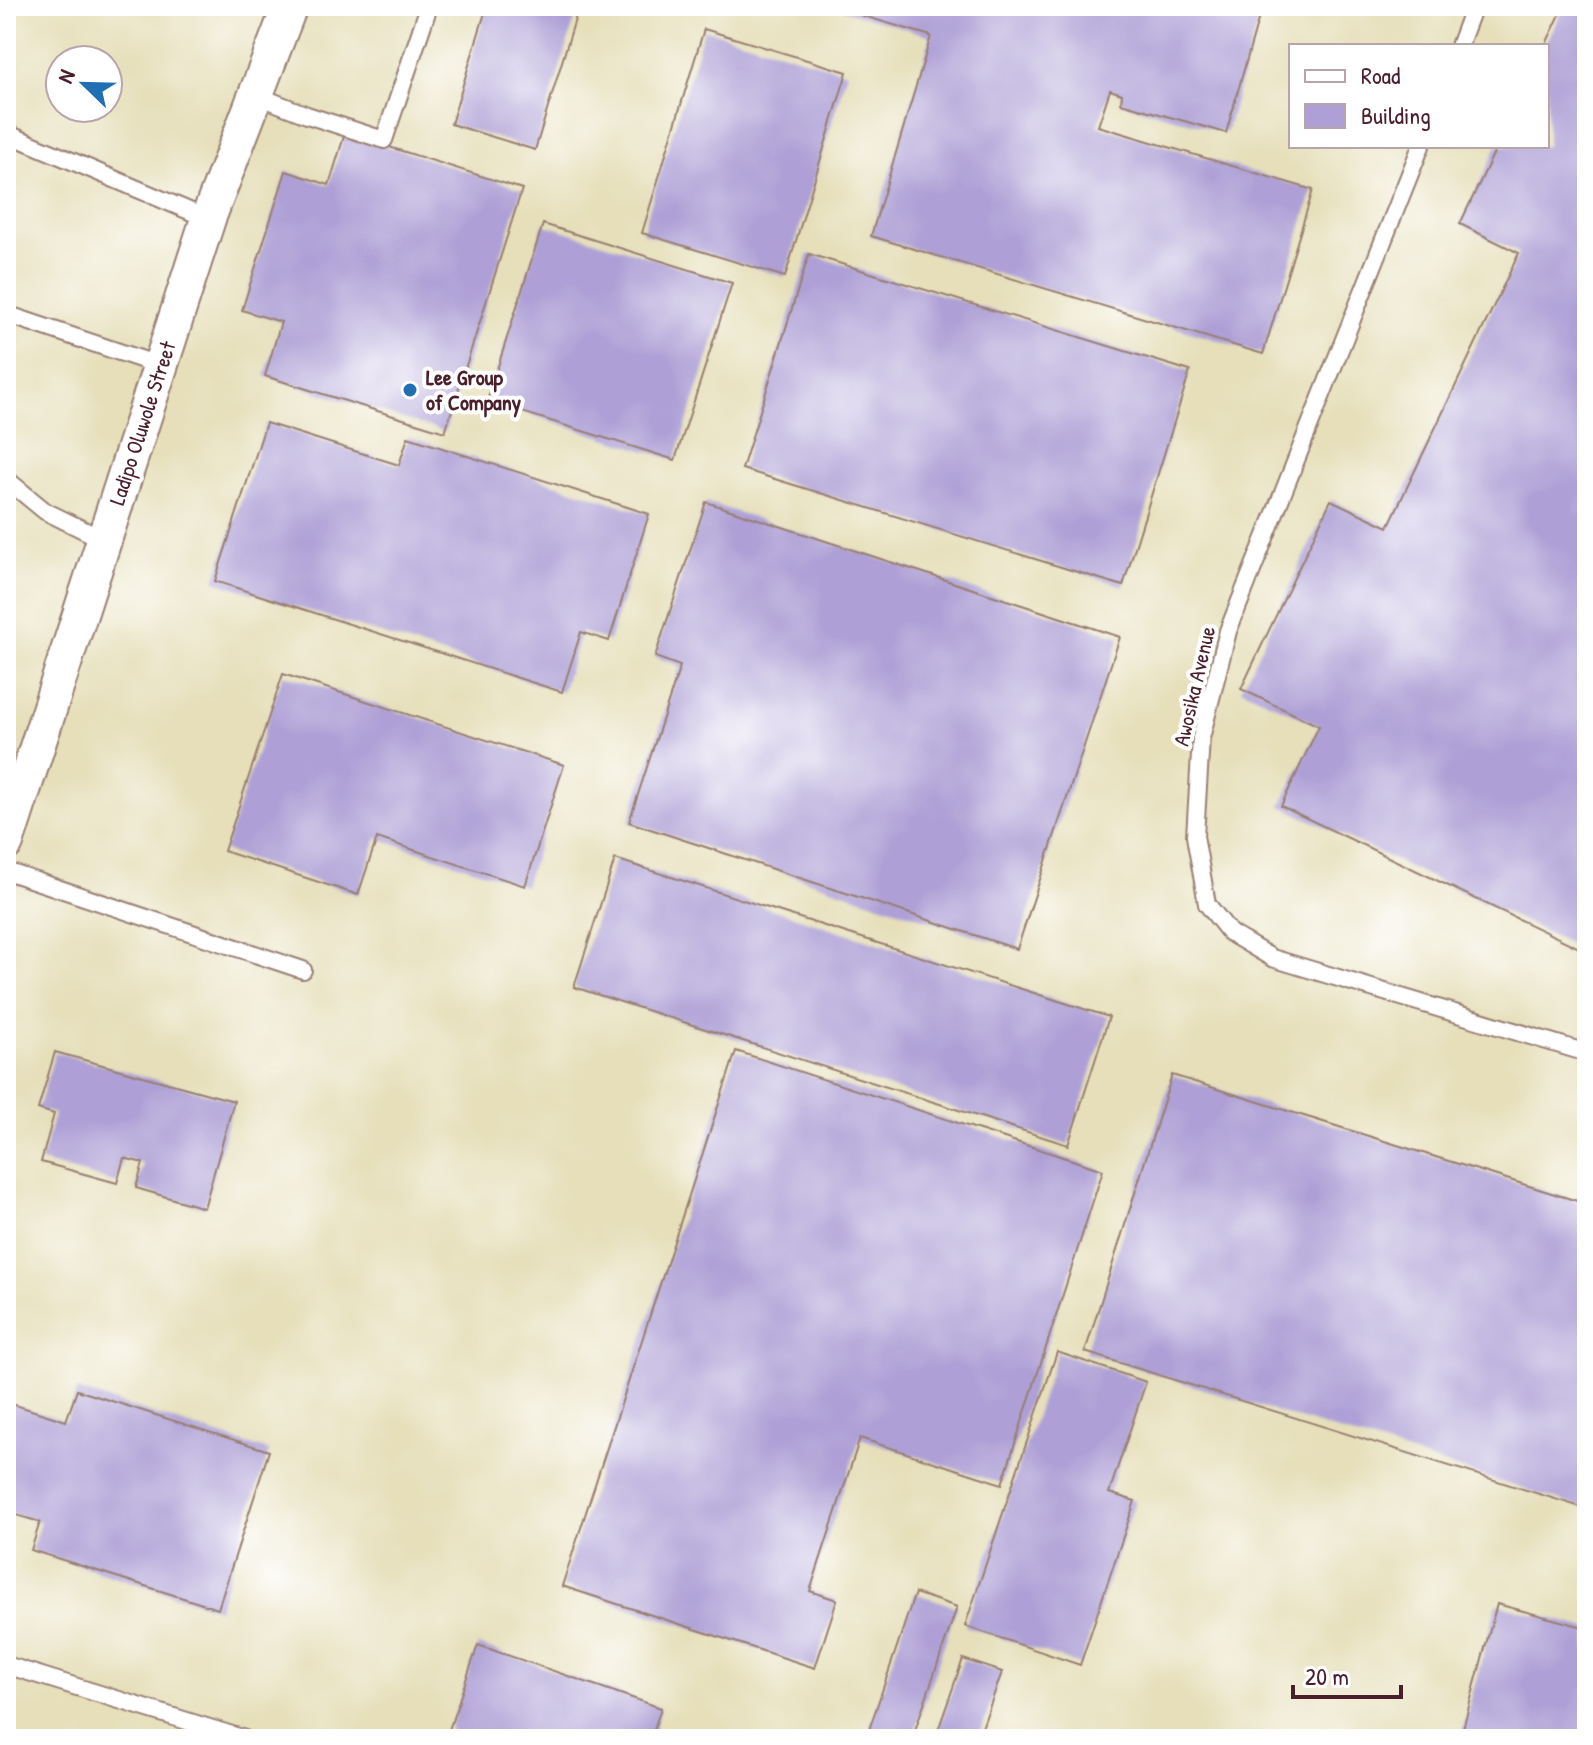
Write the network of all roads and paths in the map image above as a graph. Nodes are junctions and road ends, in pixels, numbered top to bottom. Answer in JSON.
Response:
{"nodes":[{"id":1,"x":290,"y":6,"type":"edge"},
{"id":2,"x":429,"y":6,"type":"edge"},
{"id":3,"x":1474,"y":6,"type":"edge"},
{"id":4,"x":1460,"y":44,"type":"edge"},
{"id":5,"x":256,"y":95,"type":"junction"},
{"id":6,"x":6,"y":133,"type":"edge"},
{"id":7,"x":1420,"y":148,"type":"edge"},
{"id":8,"x":208,"y":219,"type":"junction"},
{"id":9,"x":6,"y":314,"type":"edge"},
{"id":10,"x":161,"y":366,"type":"junction"},
{"id":11,"x":6,"y":479,"type":"edge"},
{"id":12,"x":104,"y":540,"type":"junction"},
{"id":13,"x":6,"y":843,"type":"edge"},
{"id":14,"x":6,"y":871,"type":"edge"},
{"id":15,"x":303,"y":970,"type":"dead end"},
{"id":16,"x":1587,"y":1053,"type":"edge"},
{"id":17,"x":6,"y":1665,"type":"edge"},
{"id":18,"x":245,"y":1739,"type":"edge"}],
"edges":[{"from":1,"to":5,"type":"street","name":"Ladipo Oluwole Street"},
{"from":2,"to":5,"type":"lane"},
{"from":3,"to":4,"type":"lane"},
{"from":5,"to":8,"type":"street","name":"Ladipo Oluwole Street"},
{"from":6,"to":8,"type":"lane"},
{"from":7,"to":16,"type":"lane","name":"Awosika Avenue"},
{"from":8,"to":10,"type":"street","name":"Ladipo Oluwole Street"},
{"from":9,"to":10,"type":"lane"},
{"from":10,"to":12,"type":"street","name":"Ladipo Oluwole Street"},
{"from":11,"to":12,"type":"lane"},
{"from":12,"to":13,"type":"street","name":"Ladipo Oluwole Street"},
{"from":14,"to":15,"type":"lane"},
{"from":17,"to":18,"type":"lane"}]}
